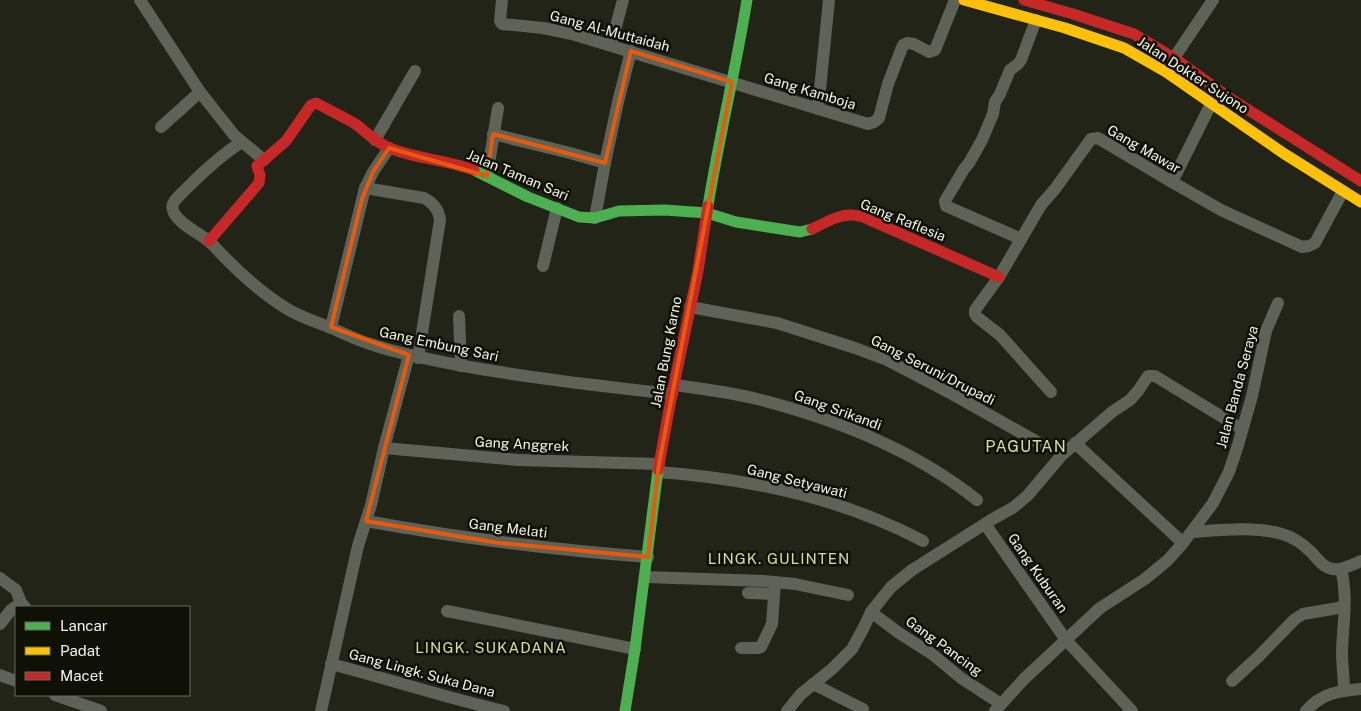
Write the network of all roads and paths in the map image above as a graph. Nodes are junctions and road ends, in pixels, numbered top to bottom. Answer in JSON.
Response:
{"nodes":[{"id":1,"x":140,"y":0,"type":"edge"},
{"id":2,"x":502,"y":0,"type":"edge"},
{"id":3,"x":623,"y":0,"type":"edge"},
{"id":4,"x":747,"y":0,"type":"edge"},
{"id":5,"x":829,"y":0,"type":"edge"},
{"id":6,"x":955,"y":0,"type":"edge"},
{"id":7,"x":964,"y":0,"type":"edge"},
{"id":8,"x":1024,"y":0,"type":"edge"},
{"id":9,"x":1213,"y":0,"type":"edge"},
{"id":10,"x":1042,"y":3,"type":"edge"},
{"id":11,"x":1036,"y":20,"type":"junction"},
{"id":12,"x":611,"y":45,"type":"junction"},
{"id":13,"x":631,"y":51,"type":"junction"},
{"id":14,"x":1174,"y":58,"type":"junction"},
{"id":15,"x":415,"y":71,"type":"dead end"},
{"id":16,"x":732,"y":82,"type":"junction"},
{"id":17,"x":200,"y":92,"type":"junction"},
{"id":18,"x":1211,"y":104,"type":"junction"},
{"id":19,"x":498,"y":108,"type":"dead end"},
{"id":20,"x":818,"y":109,"type":"junction"},
{"id":21,"x":161,"y":128,"type":"dead end"},
{"id":22,"x":494,"y":134,"type":"junction"},
{"id":23,"x":375,"y":140,"type":"junction"},
{"id":24,"x":242,"y":142,"type":"junction"},
{"id":25,"x":389,"y":148,"type":"junction"},
{"id":26,"x":264,"y":160,"type":"junction"},
{"id":27,"x":605,"y":163,"type":"junction"},
{"id":28,"x":488,"y":176,"type":"junction"},
{"id":29,"x":1361,"y":181,"type":"edge"},
{"id":30,"x":1172,"y":182,"type":"junction"},
{"id":31,"x":365,"y":188,"type":"junction"},
{"id":32,"x":1343,"y":191,"type":"junction"},
{"id":33,"x":1361,"y":202,"type":"edge"},
{"id":34,"x":557,"y":208,"type":"junction"},
{"id":35,"x":707,"y":213,"type":"junction"},
{"id":36,"x":596,"y":218,"type":"junction"},
{"id":37,"x":1021,"y":239,"type":"junction"},
{"id":38,"x":209,"y":241,"type":"junction"},
{"id":39,"x":543,"y":266,"type":"dead end"},
{"id":40,"x":999,"y":277,"type":"junction"},
{"id":41,"x":1278,"y":303,"type":"dead end"},
{"id":42,"x":690,"y":307,"type":"junction"},
{"id":43,"x":459,"y":316,"type":"dead end"},
{"id":44,"x":331,"y":327,"type":"junction"},
{"id":45,"x":414,"y":357,"type":"junction"},
{"id":46,"x":461,"y":358,"type":"junction"},
{"id":47,"x":673,"y":390,"type":"junction"},
{"id":48,"x":1051,"y":392,"type":"dead end"},
{"id":49,"x":1242,"y":429,"type":"junction"},
{"id":50,"x":1074,"y":443,"type":"junction"},
{"id":51,"x":1040,"y":444,"type":"dead end"},
{"id":52,"x":384,"y":448,"type":"junction"},
{"id":53,"x":659,"y":468,"type":"junction"},
{"id":54,"x":977,"y":500,"type":"dead end"},
{"id":55,"x":366,"y":521,"type":"junction"},
{"id":56,"x":985,"y":524,"type":"junction"},
{"id":57,"x":1192,"y":532,"type":"junction"},
{"id":58,"x":923,"y":540,"type":"dead end"},
{"id":59,"x":1184,"y":543,"type":"junction"},
{"id":60,"x":648,"y":558,"type":"junction"},
{"id":61,"x":1361,"y":561,"type":"edge"},
{"id":62,"x":1341,"y":569,"type":"junction"},
{"id":63,"x":645,"y":577,"type":"junction"},
{"id":64,"x":0,"y":578,"type":"edge"},
{"id":65,"x":775,"y":588,"type":"junction"},
{"id":66,"x":748,"y":593,"type":"dead end"},
{"id":67,"x":848,"y":595,"type":"dead end"},
{"id":68,"x":23,"y":605,"type":"edge"},
{"id":69,"x":1344,"y":607,"type":"junction"},
{"id":70,"x":15,"y":608,"type":"edge"},
{"id":71,"x":447,"y":611,"type":"dead end"},
{"id":72,"x":871,"y":612,"type":"junction"},
{"id":73,"x":0,"y":624,"type":"edge"},
{"id":74,"x":1066,"y":640,"type":"junction"},
{"id":75,"x":741,"y":648,"type":"dead end"},
{"id":76,"x":635,"y":649,"type":"junction"},
{"id":77,"x":331,"y":664,"type":"junction"},
{"id":78,"x":0,"y":675,"type":"edge"},
{"id":79,"x":15,"y":681,"type":"edge"},
{"id":80,"x":1232,"y":681,"type":"dead end"},
{"id":81,"x":813,"y":684,"type":"junction"},
{"id":82,"x":1361,"y":690,"type":"edge"},
{"id":83,"x":1344,"y":691,"type":"junction"},
{"id":84,"x":58,"y":696,"type":"edge"},
{"id":85,"x":86,"y":704,"type":"edge"},
{"id":86,"x":998,"y":708,"type":"edge"},
{"id":87,"x":863,"y":709,"type":"dead end"},
{"id":88,"x":100,"y":711,"type":"edge"},
{"id":89,"x":321,"y":711,"type":"edge"},
{"id":90,"x":504,"y":711,"type":"edge"},
{"id":91,"x":625,"y":711,"type":"edge"},
{"id":92,"x":787,"y":711,"type":"edge"},
{"id":93,"x":1132,"y":711,"type":"edge"},
{"id":94,"x":1306,"y":711,"type":"edge"}],
"edges":[{"from":1,"to":17,"type":"street"},
{"from":2,"to":12,"type":"street","name":"Gang Al-Muttaidah"},
{"from":3,"to":12,"type":"street"},
{"from":4,"to":16,"type":"main road","name":"Jalan Bung Karno"},
{"from":5,"to":20,"type":"street"},
{"from":6,"to":20,"type":"street","name":"Gang Kamboja"},
{"from":7,"to":11,"type":"main road","name":"Jalan Dokter Sujono"},
{"from":8,"to":10,"type":"main road"},
{"from":9,"to":14,"type":"street"},
{"from":10,"to":11,"type":"main road"},
{"from":10,"to":14,"type":"main road"},
{"from":11,"to":18,"type":"main road","name":"Jalan Dokter Sujono"},
{"from":11,"to":37,"type":"street"},
{"from":12,"to":13,"type":"street","name":"Gang Al-Muttaidah"},
{"from":13,"to":16,"type":"street","name":"Gang Al-Muttaidah"},
{"from":13,"to":27,"type":"street"},
{"from":14,"to":29,"type":"main road"},
{"from":15,"to":23,"type":"street"},
{"from":16,"to":20,"type":"street","name":"Gang Kamboja"},
{"from":16,"to":35,"type":"main road","name":"Jalan Bung Karno"},
{"from":17,"to":21,"type":"street"},
{"from":17,"to":24,"type":"street"},
{"from":18,"to":30,"type":"street"},
{"from":18,"to":32,"type":"main road","name":"Jalan Dokter Sujono"},
{"from":19,"to":22,"type":"street"},
{"from":22,"to":27,"type":"street"},
{"from":22,"to":28,"type":"street"},
{"from":23,"to":25,"type":"main road","name":"Jalan Taman Sari"},
{"from":23,"to":26,"type":"main road","name":"Jalan Taman Sari"},
{"from":24,"to":26,"type":"street"},
{"from":24,"to":38,"type":"street","name":"Gang Embung Sari"},
{"from":25,"to":28,"type":"main road","name":"Jalan Taman Sari"},
{"from":25,"to":31,"type":"street"},
{"from":26,"to":38,"type":"main road"},
{"from":27,"to":36,"type":"street"},
{"from":28,"to":34,"type":"main road","name":"Jalan Taman Sari"},
{"from":30,"to":32,"type":"street","name":"Gang Mawar"},
{"from":30,"to":37,"type":"street","name":"Gang Mawar"},
{"from":31,"to":44,"type":"street"},
{"from":31,"to":45,"type":"street"},
{"from":32,"to":33,"type":"main road","name":"Jalan Dokter Sujono"},
{"from":34,"to":36,"type":"main road","name":"Jalan Taman Sari"},
{"from":34,"to":39,"type":"street"},
{"from":35,"to":36,"type":"main road","name":"Jalan Taman Sari"},
{"from":35,"to":40,"type":"main road","name":"Gang Raflesia"},
{"from":35,"to":42,"type":"main road","name":"Jalan Bung Karno"},
{"from":37,"to":40,"type":"street","name":"Gang Mawar"},
{"from":38,"to":44,"type":"street","name":"Gang Embung Sari"},
{"from":40,"to":48,"type":"street","name":"Gang Mawar"},
{"from":41,"to":49,"type":"street","name":"Jalan Banda Seraya"},
{"from":42,"to":47,"type":"main road","name":"Jalan Bung Karno"},
{"from":42,"to":51,"type":"street","name":"Gang Seruni/Drupadi"},
{"from":43,"to":46,"type":"street"},
{"from":44,"to":45,"type":"street","name":"Gang Embung Sari"},
{"from":45,"to":46,"type":"street","name":"Gang Embung Sari"},
{"from":45,"to":52,"type":"street"},
{"from":46,"to":47,"type":"street","name":"Gang Embung Sari"},
{"from":47,"to":53,"type":"main road","name":"Jalan Bung Karno"},
{"from":47,"to":54,"type":"street","name":"Gang Srikandi"},
{"from":49,"to":50,"type":"street"},
{"from":49,"to":57,"type":"street","name":"Jalan Banda Seraya"},
{"from":50,"to":56,"type":"street"},
{"from":50,"to":59,"type":"street"},
{"from":52,"to":53,"type":"street","name":"Gang Anggrek"},
{"from":52,"to":55,"type":"street"},
{"from":53,"to":58,"type":"street","name":"Gang Setyawati"},
{"from":53,"to":60,"type":"main road","name":"Jalan Bung Karno"},
{"from":55,"to":60,"type":"street","name":"Gang Melati"},
{"from":55,"to":77,"type":"street"},
{"from":56,"to":72,"type":"street"},
{"from":56,"to":74,"type":"street","name":"Gang Kuburan"},
{"from":57,"to":59,"type":"street","name":"Jalan Banda Seraya"},
{"from":57,"to":62,"type":"street"},
{"from":59,"to":74,"type":"street","name":"Jalan Banda Seraya"},
{"from":60,"to":63,"type":"main road","name":"Jalan Bung Karno"},
{"from":61,"to":62,"type":"street"},
{"from":62,"to":69,"type":"street"},
{"from":63,"to":65,"type":"street"},
{"from":63,"to":76,"type":"main road","name":"Jalan Bung Karno"},
{"from":64,"to":68,"type":"street"},
{"from":65,"to":66,"type":"street"},
{"from":65,"to":67,"type":"street"},
{"from":65,"to":75,"type":"street"},
{"from":69,"to":80,"type":"street"},
{"from":69,"to":83,"type":"street"},
{"from":70,"to":73,"type":"street"},
{"from":71,"to":76,"type":"street"},
{"from":72,"to":81,"type":"street"},
{"from":72,"to":86,"type":"street","name":"Gang Pancing"},
{"from":74,"to":86,"type":"street","name":"Jalan Banda Seraya"},
{"from":74,"to":93,"type":"street","name":"Gang Kuburan"},
{"from":76,"to":91,"type":"main road","name":"Jalan Bung Karno"},
{"from":77,"to":89,"type":"street"},
{"from":77,"to":90,"type":"street","name":"Gang Lingk. Suka Dana"},
{"from":78,"to":79,"type":"street"},
{"from":81,"to":87,"type":"street"},
{"from":81,"to":92,"type":"street"},
{"from":82,"to":83,"type":"street"},
{"from":83,"to":94,"type":"street"},
{"from":84,"to":85,"type":"street"},
{"from":85,"to":88,"type":"street"}]}
